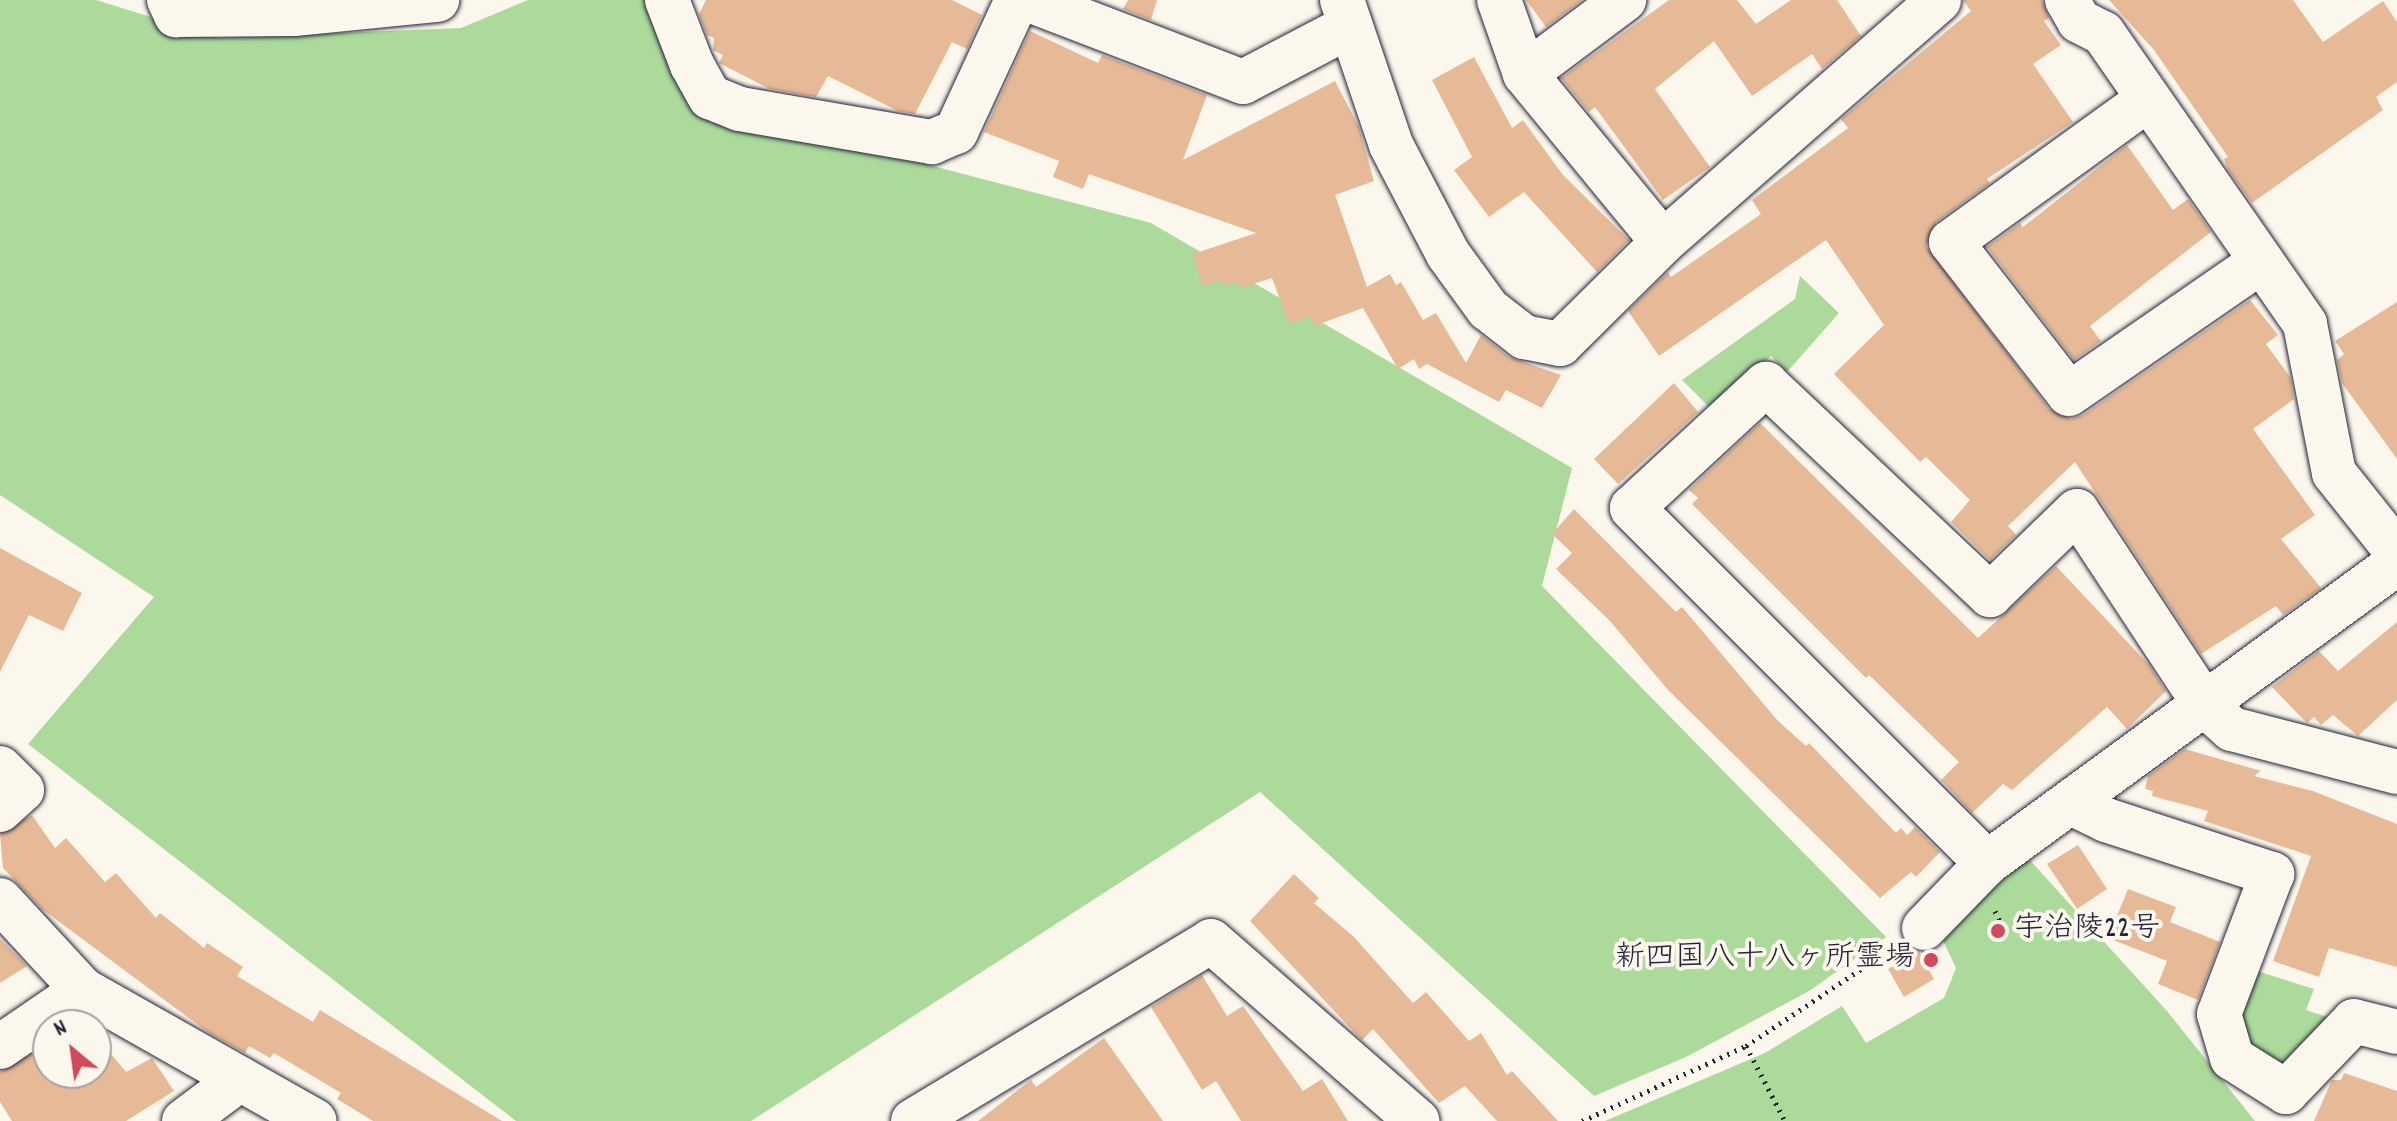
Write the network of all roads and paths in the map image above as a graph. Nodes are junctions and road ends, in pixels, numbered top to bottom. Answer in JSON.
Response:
{"nodes":[{"id":1,"x":169,"y":0,"type":"edge"},
{"id":2,"x":437,"y":0,"type":"edge"},
{"id":3,"x":667,"y":0,"type":"edge"},
{"id":4,"x":1017,"y":0,"type":"edge"},
{"id":5,"x":1029,"y":0,"type":"edge"},
{"id":6,"x":1499,"y":0,"type":"edge"},
{"id":7,"x":1624,"y":0,"type":"edge"},
{"id":8,"x":1939,"y":0,"type":"edge"},
{"id":9,"x":2067,"y":0,"type":"edge"},
{"id":10,"x":1345,"y":14,"type":"edge"},
{"id":11,"x":1525,"y":74,"type":"junction"},
{"id":12,"x":2147,"y":100,"type":"junction"},
{"id":13,"x":1663,"y":242,"type":"junction"},
{"id":14,"x":2259,"y":263,"type":"junction"},
{"id":15,"x":2397,"y":552,"type":"edge"},
{"id":16,"x":2397,"y":563,"type":"edge"},
{"id":17,"x":2205,"y":705,"type":"junction"},
{"id":18,"x":0,"y":768,"type":"edge"},
{"id":19,"x":2397,"y":772,"type":"edge"},
{"id":20,"x":2071,"y":803,"type":"junction"},
{"id":21,"x":0,"y":810,"type":"edge"},
{"id":22,"x":1987,"y":863,"type":"junction"},
{"id":23,"x":0,"y":900,"type":"edge"},
{"id":24,"x":1924,"y":928,"type":"joint"},
{"id":25,"x":83,"y":990,"type":"junction"},
{"id":26,"x":2397,"y":1032,"type":"edge"},
{"id":27,"x":1746,"y":1046,"type":"junction"},
{"id":28,"x":0,"y":1047,"type":"edge"},
{"id":29,"x":240,"y":1079,"type":"junction"},
{"id":30,"x":184,"y":1121,"type":"edge"},
{"id":31,"x":315,"y":1121,"type":"edge"},
{"id":32,"x":913,"y":1121,"type":"edge"},
{"id":33,"x":1417,"y":1121,"type":"edge"},
{"id":34,"x":1582,"y":1121,"type":"edge"},
{"id":35,"x":1785,"y":1121,"type":"edge"}],
"edges":[{"from":1,"to":2,"type":"street"},
{"from":3,"to":4,"type":"street"},
{"from":5,"to":10,"type":"street"},
{"from":6,"to":11,"type":"street"},
{"from":7,"to":11,"type":"street"},
{"from":8,"to":13,"type":"street"},
{"from":9,"to":12,"type":"street"},
{"from":10,"to":13,"type":"street"},
{"from":11,"to":13,"type":"street"},
{"from":12,"to":14,"type":"street"},
{"from":12,"to":14,"type":"street"},
{"from":14,"to":15,"type":"street"},
{"from":16,"to":17,"type":"street"},
{"from":17,"to":19,"type":"street"},
{"from":17,"to":20,"type":"street"},
{"from":17,"to":22,"type":"street"},
{"from":18,"to":21,"type":"street"},
{"from":20,"to":22,"type":"street"},
{"from":20,"to":26,"type":"street"},
{"from":22,"to":24,"type":"street"},
{"from":23,"to":25,"type":"street"},
{"from":24,"to":27,"type":"path"},
{"from":25,"to":28,"type":"street"},
{"from":25,"to":29,"type":"street"},
{"from":27,"to":34,"type":"path"},
{"from":27,"to":35,"type":"path"},
{"from":29,"to":30,"type":"street"},
{"from":29,"to":31,"type":"street"},
{"from":32,"to":33,"type":"street"}]}
